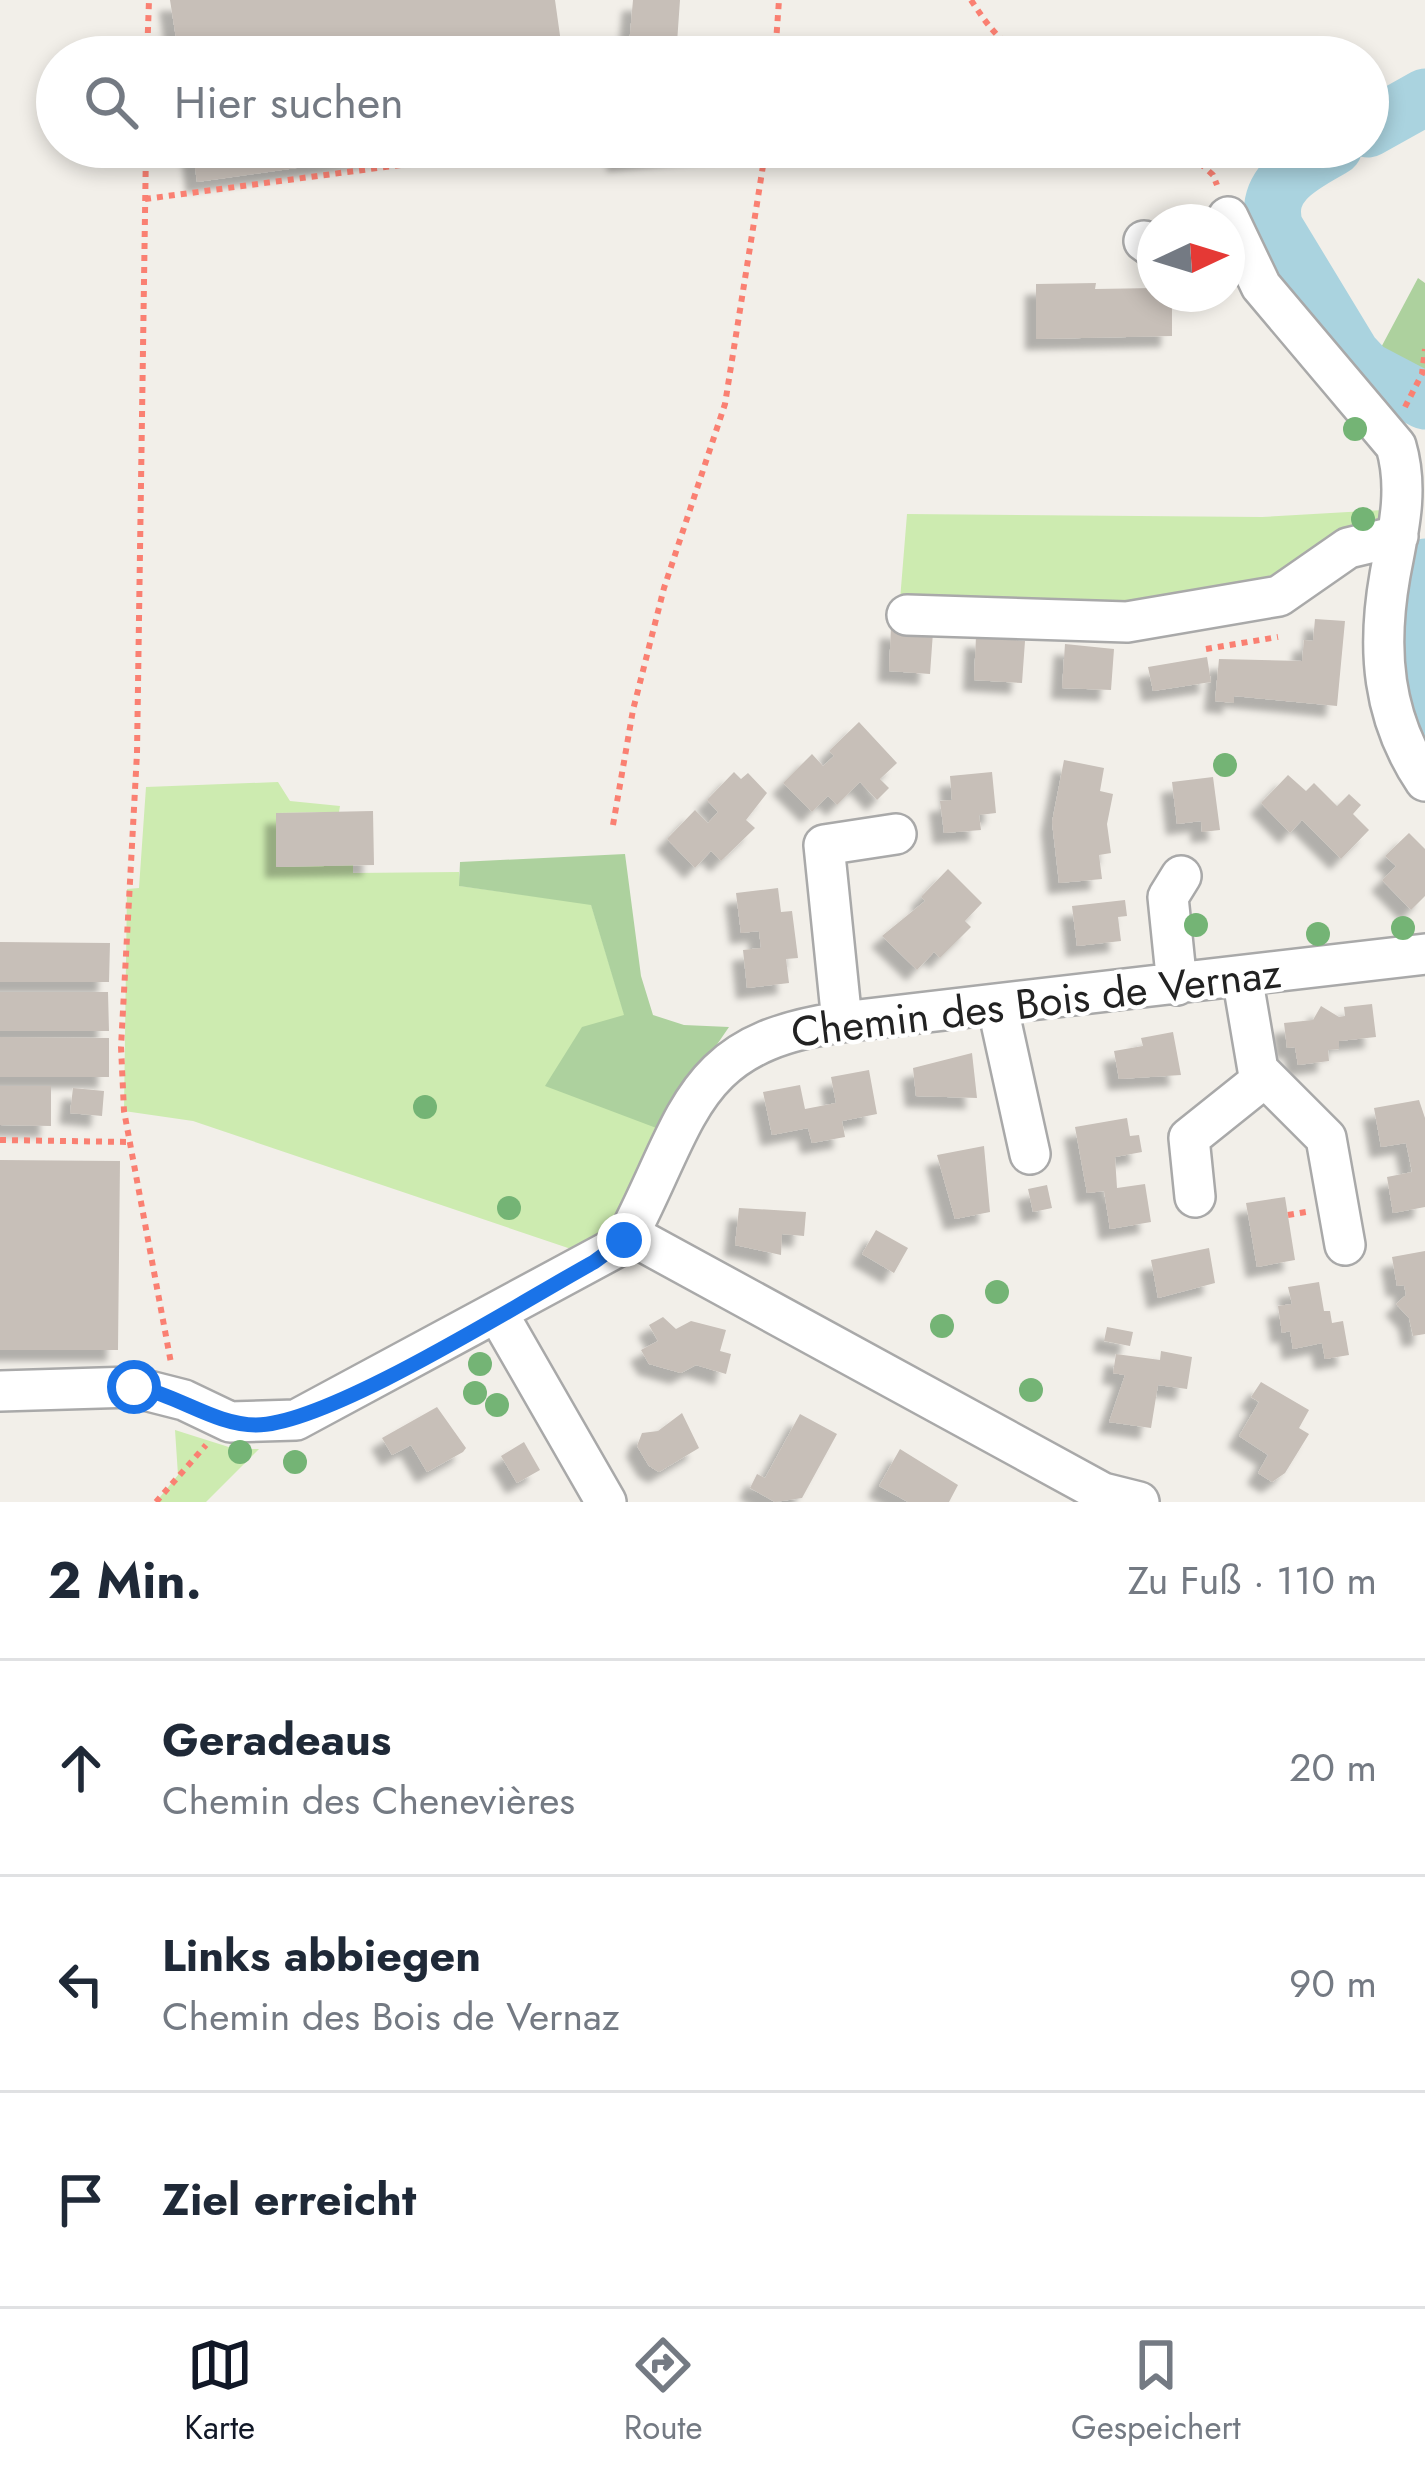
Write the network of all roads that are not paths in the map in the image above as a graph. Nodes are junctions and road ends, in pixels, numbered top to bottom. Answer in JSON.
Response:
{"nodes":[{"id":1,"x":1245,"y":271,"type":"edge"},
{"id":2,"x":1398,"y":536,"type":"junction"},
{"id":3,"x":907,"y":615,"type":"dead end"},
{"id":4,"x":1425,"y":781,"type":"edge"},
{"id":5,"x":896,"y":834,"type":"dead end"},
{"id":6,"x":1181,"y":876,"type":"dead end"},
{"id":7,"x":1425,"y":954,"type":"edge"},
{"id":8,"x":1242,"y":976,"type":"junction"},
{"id":9,"x":1178,"y":985,"type":"junction"},
{"id":10,"x":997,"y":1004,"type":"junction"},
{"id":11,"x":842,"y":1022,"type":"junction"},
{"id":12,"x":1264,"y":1078,"type":"junction"},
{"id":13,"x":1030,"y":1154,"type":"dead end"},
{"id":14,"x":1196,"y":1197,"type":"dead end"},
{"id":15,"x":629,"y":1234,"type":"junction"},
{"id":16,"x":1345,"y":1245,"type":"dead end"},
{"id":17,"x":499,"y":1314,"type":"junction"},
{"id":18,"x":0,"y":1390,"type":"edge"},
{"id":19,"x":606,"y":1502,"type":"edge"},
{"id":20,"x":1139,"y":1502,"type":"edge"}],
"edges":[{"from":1,"to":2,"type":"street"},
{"from":2,"to":3,"type":"street"},
{"from":2,"to":4,"type":"street"},
{"from":5,"to":11,"type":"street"},
{"from":6,"to":9,"type":"street"},
{"from":7,"to":8,"type":"street","name":"Chemin des Bois de Vernaz"},
{"from":8,"to":9,"type":"street","name":"Chemin des Bois de Vernaz"},
{"from":8,"to":12,"type":"street"},
{"from":9,"to":10,"type":"street","name":"Chemin des Bois de Vernaz"},
{"from":10,"to":11,"type":"street","name":"Chemin des Bois de Vernaz"},
{"from":10,"to":13,"type":"street"},
{"from":11,"to":15,"type":"street","name":"Chemin des Bois de Vernaz"},
{"from":12,"to":14,"type":"street"},
{"from":12,"to":16,"type":"street"},
{"from":15,"to":17,"type":"street","name":"Chemin des Bois de Vernaz"},
{"from":15,"to":20,"type":"street"},
{"from":17,"to":18,"type":"street","name":"Chemin des Bois de Vernaz"},
{"from":17,"to":19,"type":"street"}]}
